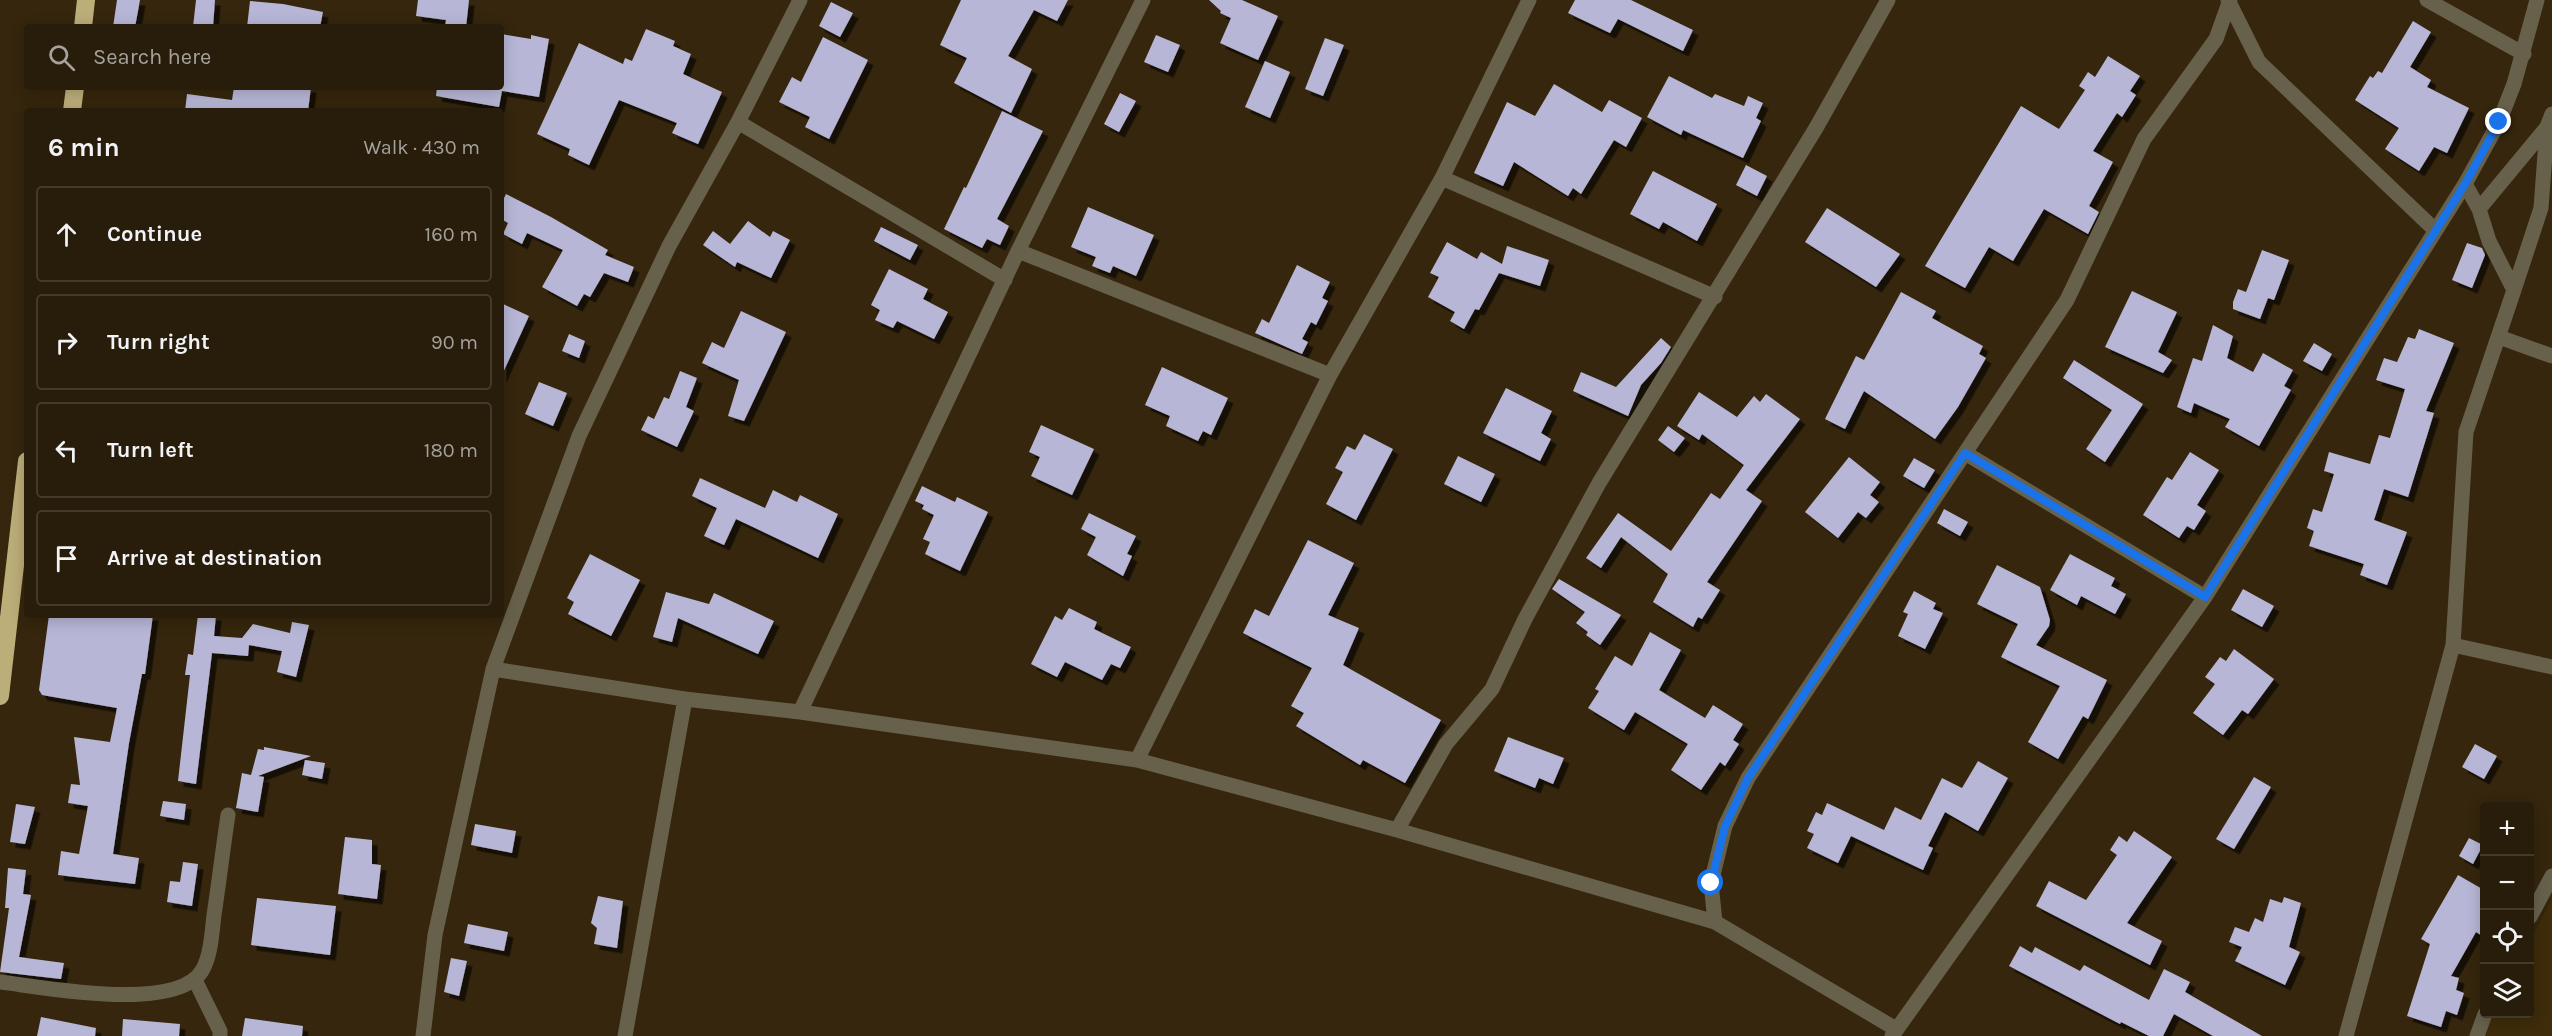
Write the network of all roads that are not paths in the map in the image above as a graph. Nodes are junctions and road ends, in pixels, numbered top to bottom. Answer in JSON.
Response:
{"nodes":[{"id":1,"x":86,"y":0,"type":"edge"},
{"id":2,"x":800,"y":0,"type":"edge"},
{"id":3,"x":1143,"y":0,"type":"edge"},
{"id":4,"x":1528,"y":0,"type":"edge"},
{"id":5,"x":1888,"y":0,"type":"edge"},
{"id":6,"x":2229,"y":0,"type":"edge"},
{"id":7,"x":2427,"y":0,"type":"edge"},
{"id":8,"x":2537,"y":1,"type":"edge"},
{"id":9,"x":82,"y":24,"type":"edge"},
{"id":10,"x":2524,"y":54,"type":"junction"},
{"id":11,"x":75,"y":90,"type":"edge"},
{"id":12,"x":72,"y":108,"type":"edge"},
{"id":13,"x":2550,"y":121,"type":"edge"},
{"id":14,"x":738,"y":122,"type":"junction"},
{"id":15,"x":1442,"y":178,"type":"junction"},
{"id":16,"x":2465,"y":184,"type":"junction"},
{"id":17,"x":2480,"y":209,"type":"junction"},
{"id":18,"x":2435,"y":230,"type":"junction"},
{"id":19,"x":1018,"y":251,"type":"junction"},
{"id":20,"x":1005,"y":280,"type":"junction"},
{"id":21,"x":2514,"y":290,"type":"junction"},
{"id":22,"x":1715,"y":297,"type":"junction"},
{"id":23,"x":2499,"y":337,"type":"junction"},
{"id":24,"x":2552,"y":356,"type":"edge"},
{"id":25,"x":1330,"y":375,"type":"junction"},
{"id":26,"x":1965,"y":453,"type":"junction"},
{"id":27,"x":24,"y":487,"type":"edge"},
{"id":28,"x":2205,"y":597,"type":"junction"},
{"id":29,"x":2453,"y":645,"type":"junction"},
{"id":30,"x":2552,"y":667,"type":"edge"},
{"id":31,"x":493,"y":669,"type":"junction"},
{"id":32,"x":0,"y":696,"type":"edge"},
{"id":33,"x":685,"y":699,"type":"junction"},
{"id":34,"x":800,"y":712,"type":"junction"},
{"id":35,"x":1137,"y":760,"type":"junction"},
{"id":36,"x":228,"y":815,"type":"dead end"},
{"id":37,"x":1397,"y":830,"type":"junction"},
{"id":38,"x":2552,"y":876,"type":"edge"},
{"id":39,"x":2533,"y":910,"type":"edge"},
{"id":40,"x":1715,"y":922,"type":"junction"},
{"id":41,"x":195,"y":980,"type":"junction"},
{"id":42,"x":0,"y":982,"type":"edge"},
{"id":43,"x":2484,"y":1018,"type":"edge"},
{"id":44,"x":1894,"y":1032,"type":"edge"},
{"id":45,"x":220,"y":1036,"type":"edge"},
{"id":46,"x":423,"y":1036,"type":"edge"},
{"id":47,"x":626,"y":1036,"type":"edge"},
{"id":48,"x":2346,"y":1036,"type":"edge"},
{"id":49,"x":2477,"y":1036,"type":"edge"}],
"edges":[{"from":1,"to":9,"type":"highway"},
{"from":2,"to":14,"type":"street"},
{"from":3,"to":19,"type":"street"},
{"from":4,"to":15,"type":"street"},
{"from":5,"to":22,"type":"street"},
{"from":6,"to":18,"type":"street"},
{"from":6,"to":26,"type":"street"},
{"from":7,"to":10,"type":"street"},
{"from":8,"to":10,"type":"street"},
{"from":10,"to":16,"type":"street"},
{"from":11,"to":12,"type":"highway"},
{"from":13,"to":17,"type":"street"},
{"from":13,"to":21,"type":"street"},
{"from":14,"to":20,"type":"street"},
{"from":14,"to":31,"type":"street"},
{"from":15,"to":22,"type":"street"},
{"from":15,"to":25,"type":"street"},
{"from":16,"to":17,"type":"street"},
{"from":16,"to":18,"type":"street"},
{"from":17,"to":21,"type":"street"},
{"from":18,"to":28,"type":"street"},
{"from":19,"to":20,"type":"street"},
{"from":19,"to":25,"type":"street"},
{"from":20,"to":34,"type":"street"},
{"from":21,"to":23,"type":"street"},
{"from":22,"to":37,"type":"street"},
{"from":23,"to":24,"type":"street"},
{"from":23,"to":29,"type":"street"},
{"from":25,"to":35,"type":"street"},
{"from":26,"to":28,"type":"street"},
{"from":26,"to":40,"type":"street"},
{"from":27,"to":32,"type":"highway"},
{"from":28,"to":44,"type":"street"},
{"from":29,"to":30,"type":"street"},
{"from":29,"to":48,"type":"street"},
{"from":31,"to":33,"type":"street"},
{"from":31,"to":46,"type":"street"},
{"from":33,"to":34,"type":"street"},
{"from":33,"to":47,"type":"street"},
{"from":34,"to":35,"type":"street"},
{"from":35,"to":37,"type":"street"},
{"from":36,"to":41,"type":"street"},
{"from":37,"to":40,"type":"street"},
{"from":38,"to":39,"type":"street"},
{"from":40,"to":44,"type":"street"},
{"from":41,"to":42,"type":"street"},
{"from":41,"to":45,"type":"street"},
{"from":43,"to":49,"type":"street"}]}
